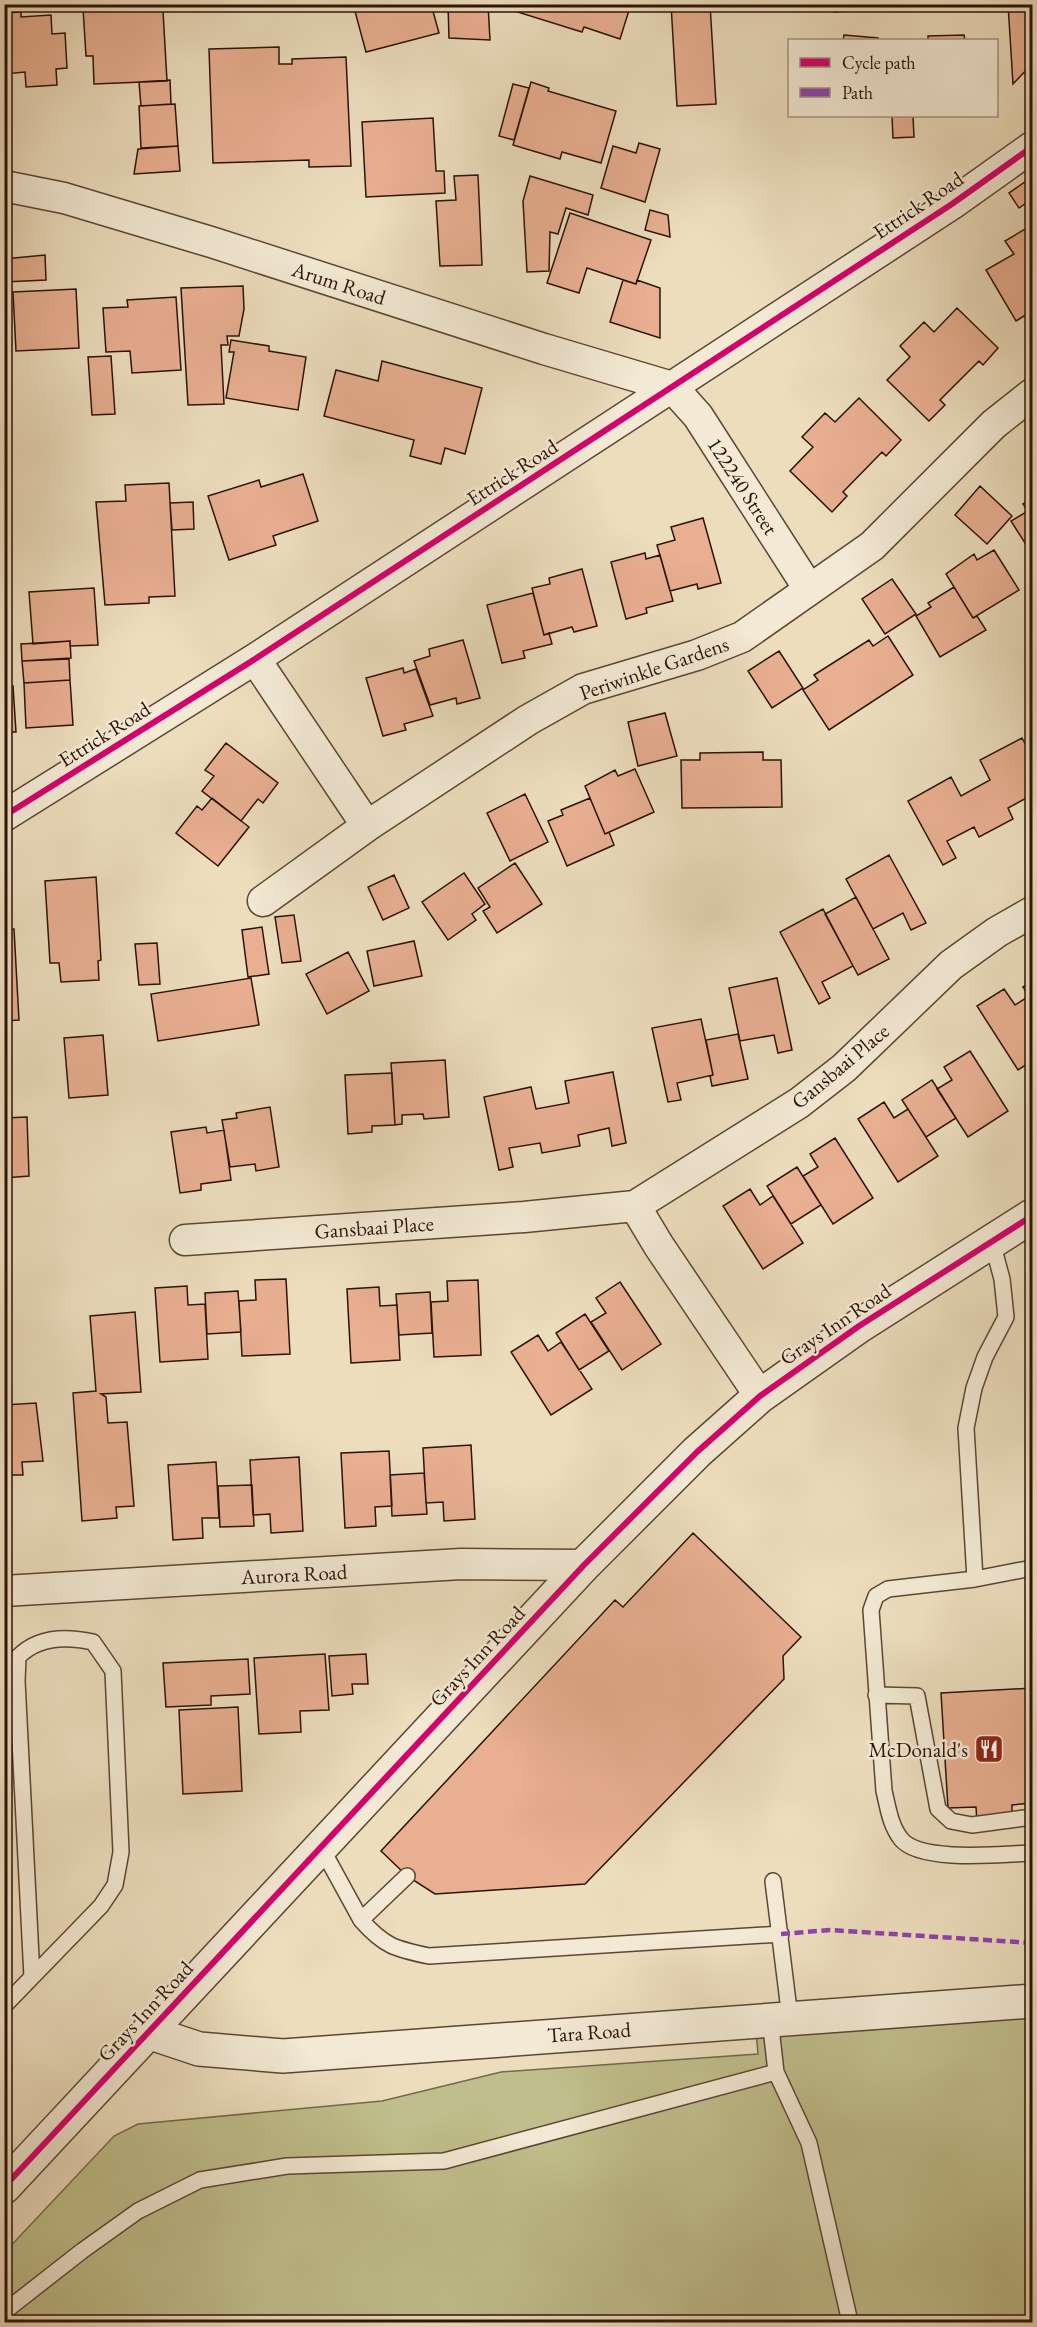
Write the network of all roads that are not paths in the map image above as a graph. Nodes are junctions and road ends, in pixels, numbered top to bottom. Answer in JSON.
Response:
{"nodes":[{"id":1,"x":1032,"y":147,"type":"edge"},
{"id":2,"x":4,"y":186,"type":"edge"},
{"id":3,"x":672,"y":387,"type":"junction"},
{"id":4,"x":1032,"y":394,"type":"edge"},
{"id":5,"x":809,"y":589,"type":"junction"},
{"id":6,"x":255,"y":659,"type":"junction"},
{"id":7,"x":4,"y":816,"type":"edge"},
{"id":8,"x":367,"y":826,"type":"junction"},
{"id":9,"x":263,"y":901,"type":"dead end"},
{"id":10,"x":1032,"y":912,"type":"edge"},
{"id":11,"x":635,"y":1206,"type":"junction"},
{"id":12,"x":1032,"y":1216,"type":"edge"},
{"id":13,"x":185,"y":1240,"type":"dead end"},
{"id":14,"x":992,"y":1242,"type":"junction"},
{"id":15,"x":760,"y":1396,"type":"junction"},
{"id":16,"x":584,"y":1566,"type":"junction"},
{"id":17,"x":1032,"y":1568,"type":"edge"},
{"id":18,"x":975,"y":1579,"type":"junction"},
{"id":19,"x":4,"y":1591,"type":"edge"},
{"id":20,"x":876,"y":1695,"type":"junction"},
{"id":21,"x":1032,"y":1817,"type":"edge"},
{"id":22,"x":321,"y":1847,"type":"junction"},
{"id":23,"x":1032,"y":1853,"type":"edge"},
{"id":24,"x":406,"y":1876,"type":"dead end"},
{"id":25,"x":773,"y":1881,"type":"dead end"},
{"id":26,"x":362,"y":1920,"type":"junction"},
{"id":27,"x":781,"y":1934,"type":"junction"},
{"id":28,"x":32,"y":1977,"type":"junction"},
{"id":29,"x":1032,"y":2001,"type":"edge"},
{"id":30,"x":4,"y":2006,"type":"edge"},
{"id":31,"x":780,"y":2018,"type":"junction"},
{"id":32,"x":148,"y":2031,"type":"junction"},
{"id":33,"x":776,"y":2072,"type":"junction"},
{"id":34,"x":4,"y":2187,"type":"edge"},
{"id":35,"x":4,"y":2312,"type":"edge"},
{"id":36,"x":850,"y":2322,"type":"edge"}],
"edges":[{"from":1,"to":3,"type":"street","name":"Ettrick Road"},
{"from":2,"to":3,"type":"street","name":"Arum Road"},
{"from":3,"to":5,"type":"street","name":"122240 Street"},
{"from":3,"to":6,"type":"street","name":"Ettrick Road"},
{"from":4,"to":5,"type":"street","name":"Periwinkle Gardens"},
{"from":5,"to":8,"type":"street","name":"Periwinkle Gardens"},
{"from":6,"to":7,"type":"street","name":"Ettrick Road"},
{"from":6,"to":8,"type":"street"},
{"from":8,"to":9,"type":"street","name":"Periwinkle Gardens"},
{"from":10,"to":11,"type":"street","name":"Gansbaai Place"},
{"from":11,"to":13,"type":"street","name":"Gansbaai Place"},
{"from":11,"to":15,"type":"street"},
{"from":12,"to":14,"type":"street","name":"Grays Inn Road"},
{"from":14,"to":15,"type":"street","name":"Grays Inn Road"},
{"from":14,"to":18,"type":"lane"},
{"from":15,"to":16,"type":"street","name":"Grays Inn Road"},
{"from":16,"to":19,"type":"street","name":"Aurora Road"},
{"from":16,"to":22,"type":"street","name":"Grays Inn Road"},
{"from":17,"to":18,"type":"lane"},
{"from":18,"to":20,"type":"lane"},
{"from":20,"to":21,"type":"lane"},
{"from":20,"to":23,"type":"lane"},
{"from":22,"to":26,"type":"lane"},
{"from":22,"to":32,"type":"street","name":"Grays Inn Road"},
{"from":24,"to":26,"type":"lane"},
{"from":25,"to":27,"type":"lane"},
{"from":26,"to":27,"type":"lane"},
{"from":27,"to":31,"type":"lane"},
{"from":28,"to":28,"type":"lane"},
{"from":28,"to":30,"type":"lane"},
{"from":29,"to":31,"type":"street","name":"Tara Road"},
{"from":31,"to":32,"type":"street","name":"Tara Road"},
{"from":31,"to":33,"type":"lane"},
{"from":32,"to":34,"type":"street","name":"Grays Inn Road"},
{"from":33,"to":35,"type":"lane"},
{"from":33,"to":36,"type":"lane"}]}
